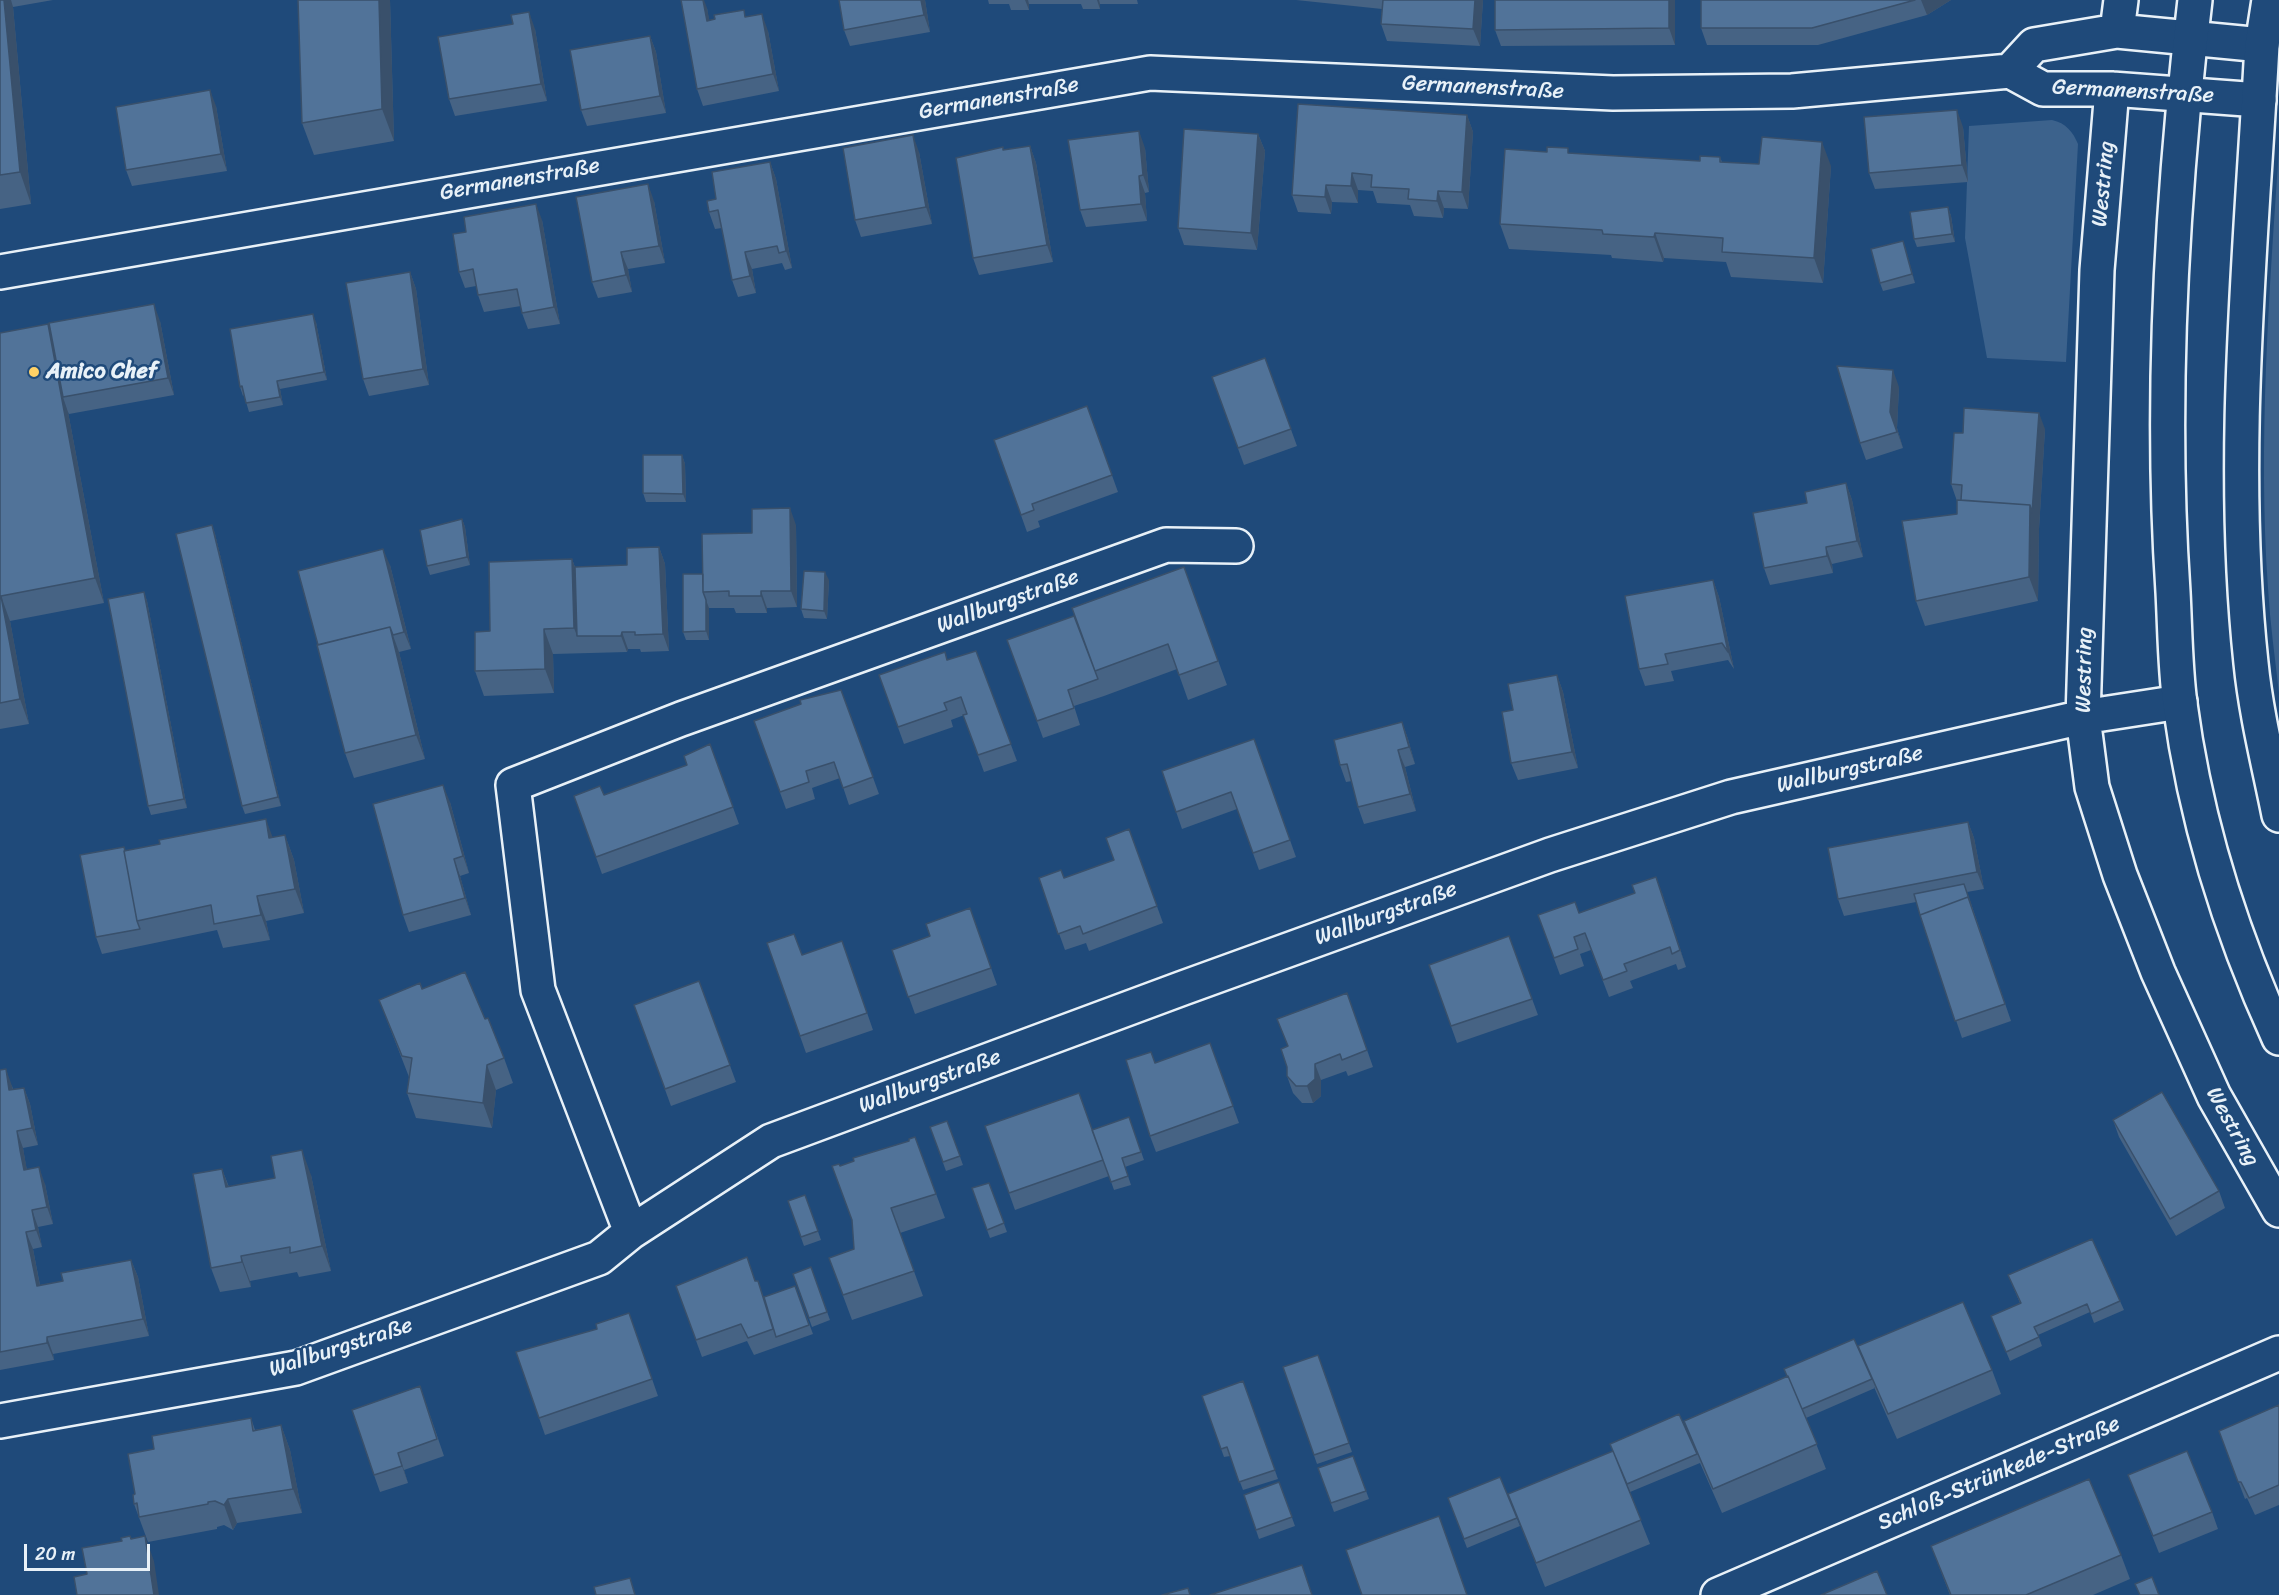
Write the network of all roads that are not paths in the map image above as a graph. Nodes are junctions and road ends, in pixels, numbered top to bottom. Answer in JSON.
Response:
{"nodes":[{"id":1,"x":2195,"y":0,"type":"edge"},
{"id":2,"x":2269,"y":0,"type":"edge"},
{"id":3,"x":2119,"y":16,"type":"edge"},
{"id":4,"x":2191,"y":38,"type":"junction"},
{"id":5,"x":2262,"y":45,"type":"junction"},
{"id":6,"x":2010,"y":71,"type":"junction"},
{"id":7,"x":2112,"y":89,"type":"junction"},
{"id":8,"x":2185,"y":94,"type":"junction"},
{"id":9,"x":2259,"y":100,"type":"junction"},
{"id":10,"x":0,"y":272,"type":"edge"},
{"id":11,"x":1236,"y":546,"type":"dead end"},
{"id":12,"x":2180,"y":702,"type":"junction"},
{"id":13,"x":2083,"y":717,"type":"junction"},
{"id":14,"x":2279,"y":815,"type":"edge"},
{"id":15,"x":2279,"y":1038,"type":"edge"},
{"id":16,"x":2279,"y":1210,"type":"edge"},
{"id":17,"x":631,"y":1232,"type":"junction"},
{"id":18,"x":2279,"y":1353,"type":"edge"},
{"id":19,"x":0,"y":1421,"type":"edge"},
{"id":20,"x":1718,"y":1595,"type":"edge"}],
"edges":[{"from":1,"to":4,"type":"street"},
{"from":2,"to":5,"type":"street"},
{"from":3,"to":4,"type":"street","name":"Germanenstraße"},
{"from":3,"to":6,"type":"street","name":"Germanenstraße"},
{"from":4,"to":5,"type":"street","name":"Germanenstraße"},
{"from":4,"to":8,"type":"street"},
{"from":5,"to":9,"type":"street"},
{"from":6,"to":7,"type":"street","name":"Germanenstraße"},
{"from":6,"to":10,"type":"street","name":"Germanenstraße"},
{"from":7,"to":8,"type":"street","name":"Germanenstraße"},
{"from":7,"to":13,"type":"street","name":"Westring"},
{"from":8,"to":9,"type":"street","name":"Germanenstraße"},
{"from":8,"to":12,"type":"street"},
{"from":9,"to":14,"type":"street"},
{"from":11,"to":17,"type":"street","name":"Wallburgstraße"},
{"from":12,"to":13,"type":"street","name":"Wallburgstraße"},
{"from":12,"to":15,"type":"street"},
{"from":13,"to":16,"type":"street","name":"Westring"},
{"from":13,"to":17,"type":"street","name":"Wallburgstraße"},
{"from":17,"to":19,"type":"street","name":"Wallburgstraße"},
{"from":18,"to":20,"type":"street","name":"Schloß-Strünkede-Straße"}]}
